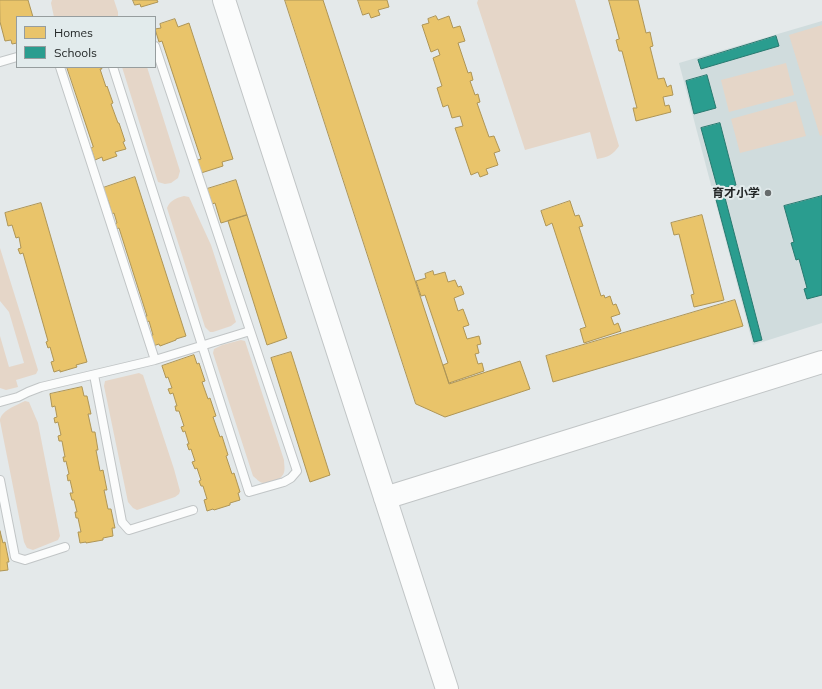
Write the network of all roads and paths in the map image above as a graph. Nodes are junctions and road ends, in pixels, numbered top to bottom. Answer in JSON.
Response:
{"nodes":[{"id":1,"x":224,"y":0,"type":"edge"},
{"id":2,"x":156,"y":49,"type":"edge"},
{"id":3,"x":16,"y":58,"type":"edge"},
{"id":4,"x":0,"y":62,"type":"edge"},
{"id":5,"x":60,"y":68,"type":"edge"},
{"id":6,"x":113,"y":68,"type":"edge"},
{"id":7,"x":250,"y":331,"type":"junction"},
{"id":8,"x":202,"y":345,"type":"junction"},
{"id":9,"x":155,"y":360,"type":"junction"},
{"id":10,"x":822,"y":362,"type":"edge"},
{"id":11,"x":94,"y":375,"type":"junction"},
{"id":12,"x":0,"y":402,"type":"edge"},
{"id":13,"x":0,"y":480,"type":"edge"},
{"id":14,"x":385,"y":498,"type":"junction"},
{"id":15,"x":194,"y":510,"type":"dead end"},
{"id":16,"x":65,"y":547,"type":"dead end"},
{"id":17,"x":448,"y":689,"type":"edge"}],
"edges":[{"from":1,"to":14,"type":"street"},
{"from":2,"to":7,"type":"lane"},
{"from":3,"to":4,"type":"lane"},
{"from":5,"to":9,"type":"lane"},
{"from":6,"to":8,"type":"lane"},
{"from":7,"to":8,"type":"lane"},
{"from":7,"to":8,"type":"lane"},
{"from":8,"to":9,"type":"lane"},
{"from":9,"to":11,"type":"lane"},
{"from":10,"to":14,"type":"street"},
{"from":11,"to":12,"type":"lane"},
{"from":11,"to":15,"type":"lane"},
{"from":13,"to":16,"type":"lane"},
{"from":14,"to":17,"type":"street"}]}
